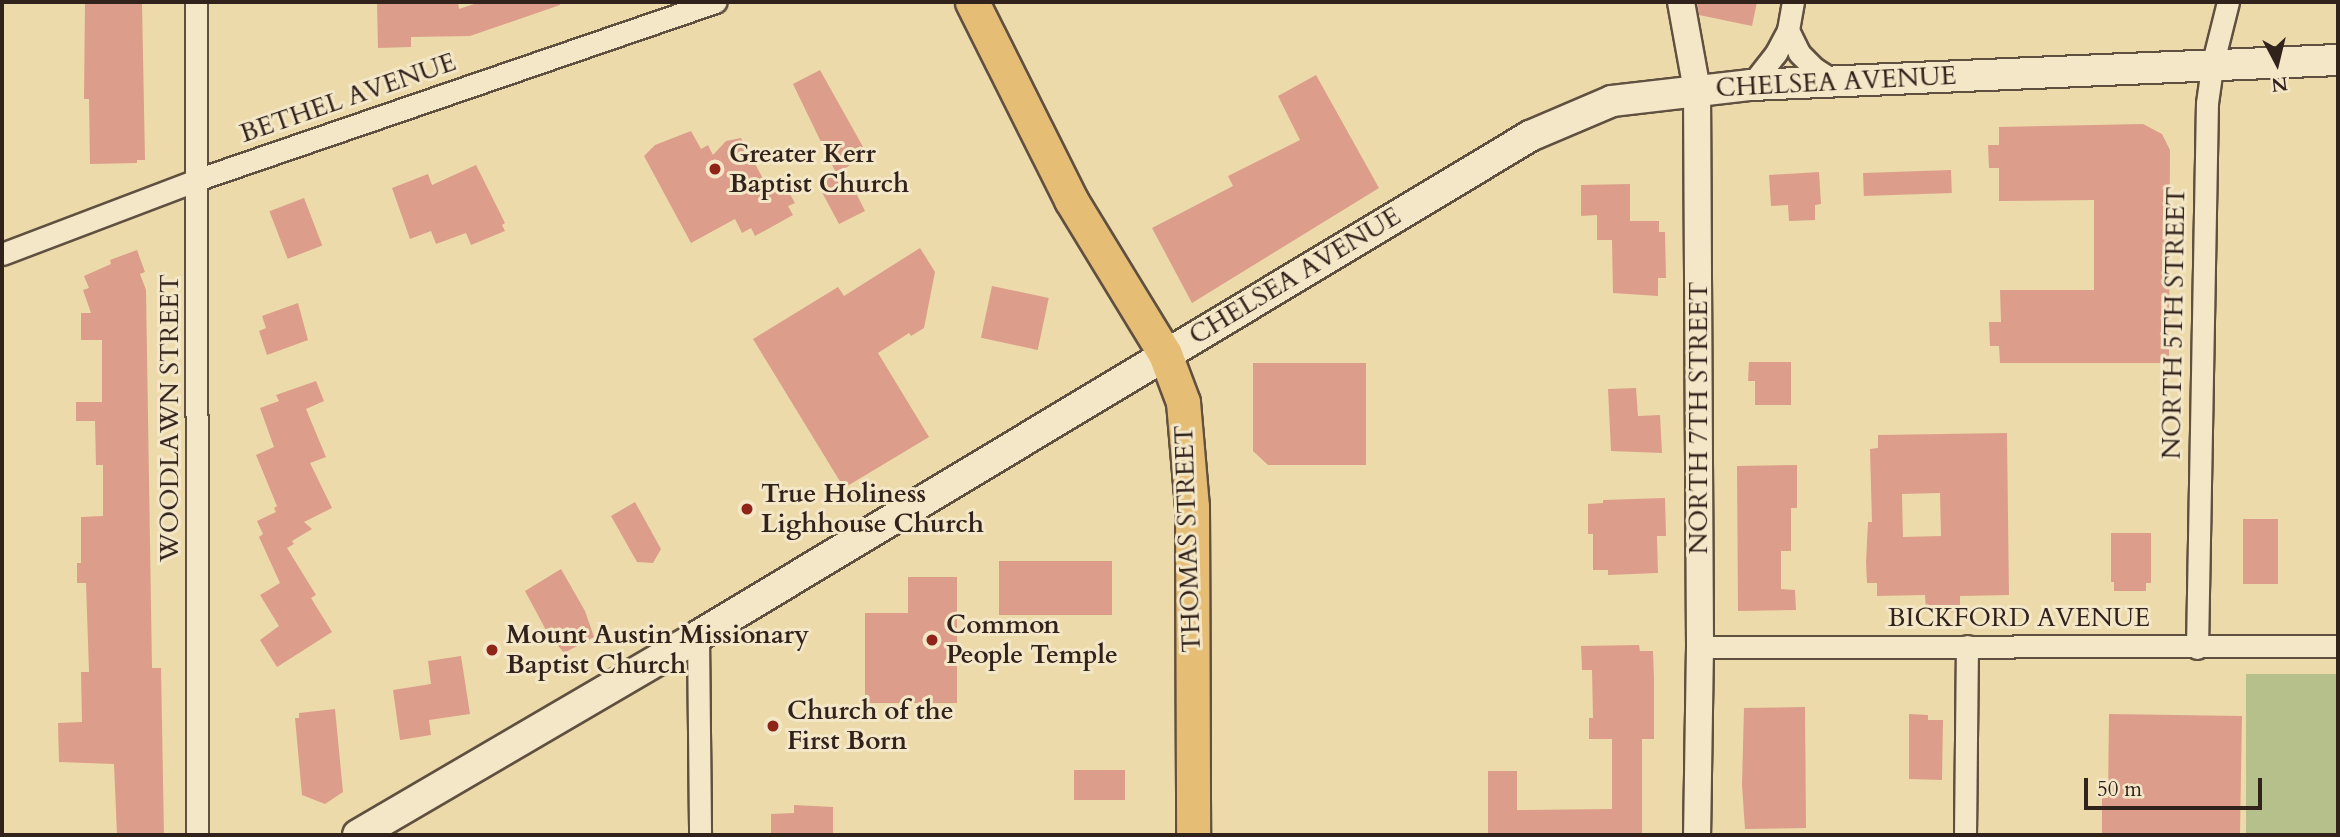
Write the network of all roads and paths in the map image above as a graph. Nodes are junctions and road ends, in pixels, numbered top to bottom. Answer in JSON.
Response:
{"nodes":[{"id":1,"x":196,"y":2,"type":"edge"},
{"id":2,"x":715,"y":2,"type":"edge"},
{"id":3,"x":972,"y":2,"type":"edge"},
{"id":4,"x":1681,"y":2,"type":"edge"},
{"id":5,"x":1793,"y":2,"type":"edge"},
{"id":6,"x":2228,"y":2,"type":"edge"},
{"id":7,"x":1787,"y":30,"type":"junction"},
{"id":8,"x":2338,"y":60,"type":"edge"},
{"id":9,"x":2212,"y":66,"type":"junction"},
{"id":10,"x":1834,"y":81,"type":"junction"},
{"id":11,"x":1751,"y":85,"type":"junction"},
{"id":12,"x":1697,"y":90,"type":"junction"},
{"id":13,"x":199,"y":179,"type":"junction"},
{"id":14,"x":2,"y":254,"type":"edge"},
{"id":15,"x":1165,"y":354,"type":"junction"},
{"id":16,"x":698,"y":636,"type":"junction"},
{"id":17,"x":1967,"y":646,"type":"junction"},
{"id":18,"x":2338,"y":646,"type":"edge"},
{"id":19,"x":1700,"y":647,"type":"junction"},
{"id":20,"x":2197,"y":648,"type":"junction"},
{"id":21,"x":197,"y":835,"type":"edge"},
{"id":22,"x":358,"y":835,"type":"edge"},
{"id":23,"x":700,"y":835,"type":"edge"},
{"id":24,"x":1193,"y":835,"type":"edge"},
{"id":25,"x":1697,"y":835,"type":"edge"},
{"id":26,"x":1965,"y":835,"type":"edge"}],
"edges":[{"from":1,"to":13,"type":"street","name":"WOODLAWN STREET"},
{"from":2,"to":13,"type":"street","name":"BETHEL AVENUE"},
{"from":3,"to":15,"type":"main road","name":"THOMAS STREET"},
{"from":4,"to":12,"type":"street","name":"NORTH 7TH STREET"},
{"from":5,"to":7,"type":"street"},
{"from":6,"to":9,"type":"street","name":"NORTH 5TH STREET"},
{"from":7,"to":10,"type":"street"},
{"from":7,"to":11,"type":"street"},
{"from":8,"to":9,"type":"main road","name":"CHELSEA AVENUE"},
{"from":9,"to":10,"type":"main road","name":"CHELSEA AVENUE"},
{"from":9,"to":20,"type":"street","name":"NORTH 5TH STREET"},
{"from":10,"to":11,"type":"main road","name":"CHELSEA AVENUE"},
{"from":11,"to":12,"type":"main road","name":"CHELSEA AVENUE"},
{"from":12,"to":15,"type":"main road","name":"CHELSEA AVENUE"},
{"from":12,"to":19,"type":"street","name":"NORTH 7TH STREET"},
{"from":13,"to":14,"type":"street","name":"BETHEL AVENUE"},
{"from":13,"to":21,"type":"street","name":"WOODLAWN STREET"},
{"from":15,"to":16,"type":"main road","name":"CHELSEA AVENUE"},
{"from":15,"to":24,"type":"main road","name":"THOMAS STREET"},
{"from":16,"to":22,"type":"main road","name":"CHELSEA AVENUE"},
{"from":16,"to":23,"type":"street"},
{"from":17,"to":19,"type":"street","name":"BICKFORD AVENUE"},
{"from":17,"to":20,"type":"street","name":"BICKFORD AVENUE"},
{"from":17,"to":26,"type":"street"},
{"from":18,"to":20,"type":"street","name":"BICKFORD AVENUE"},
{"from":19,"to":25,"type":"street","name":"NORTH 7TH STREET"}]}
